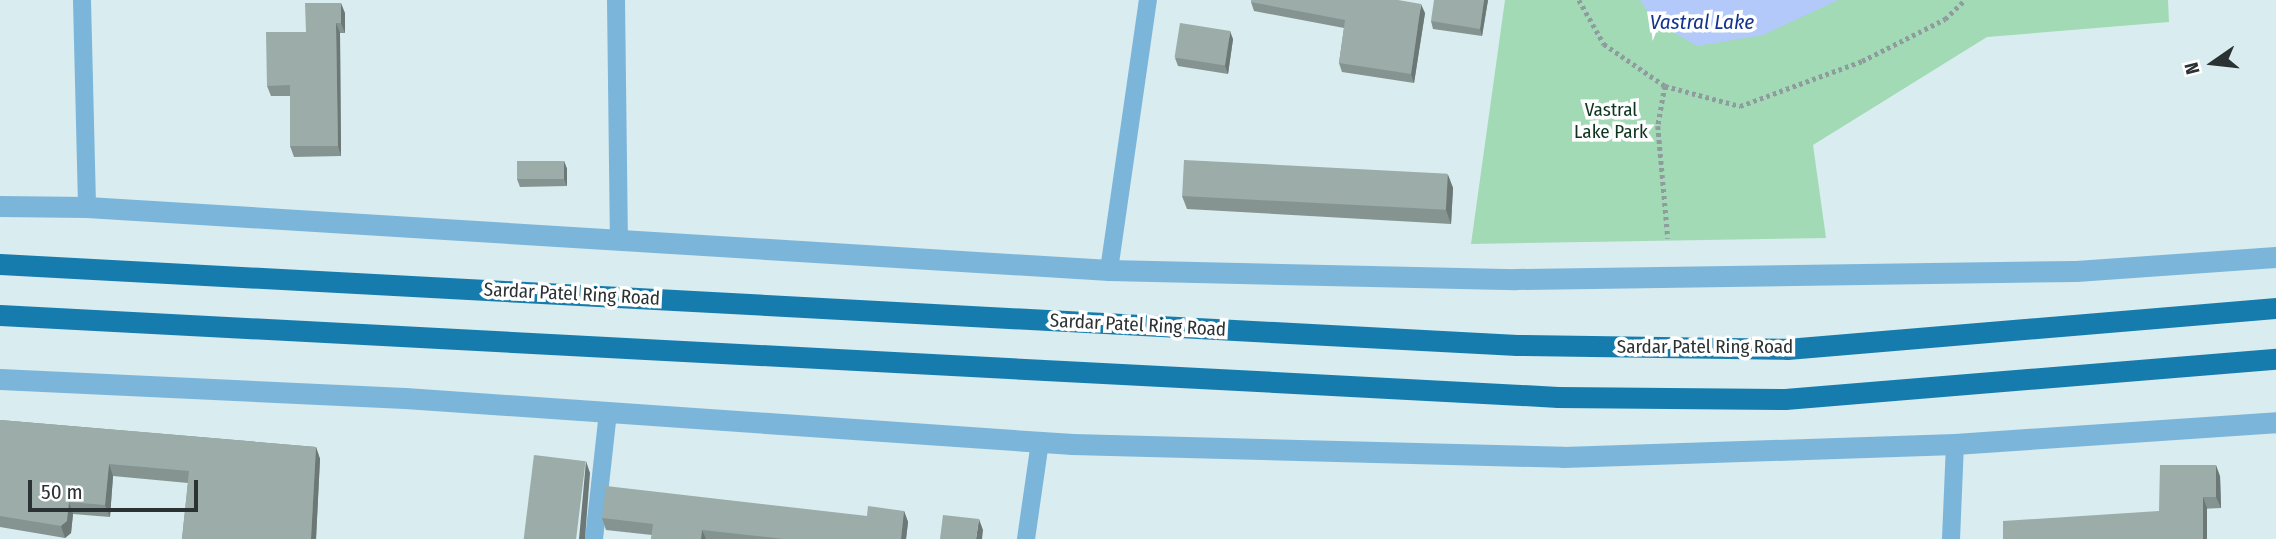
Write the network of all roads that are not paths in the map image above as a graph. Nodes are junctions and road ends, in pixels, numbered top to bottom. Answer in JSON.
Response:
{"nodes":[{"id":1,"x":82,"y":0,"type":"edge"},
{"id":2,"x":616,"y":0,"type":"edge"},
{"id":3,"x":1148,"y":0,"type":"edge"},
{"id":4,"x":0,"y":206,"type":"edge"},
{"id":5,"x":87,"y":207,"type":"junction"},
{"id":6,"x":619,"y":240,"type":"junction"},
{"id":7,"x":2276,"y":257,"type":"edge"},
{"id":8,"x":0,"y":264,"type":"edge"},
{"id":9,"x":1109,"y":270,"type":"junction"},
{"id":10,"x":2276,"y":308,"type":"edge"},
{"id":11,"x":0,"y":315,"type":"edge"},
{"id":12,"x":2276,"y":359,"type":"edge"},
{"id":13,"x":0,"y":379,"type":"edge"},
{"id":14,"x":608,"y":412,"type":"junction"},
{"id":15,"x":2276,"y":422,"type":"edge"},
{"id":16,"x":1040,"y":442,"type":"junction"},
{"id":17,"x":1955,"y":444,"type":"junction"},
{"id":18,"x":594,"y":539,"type":"edge"},
{"id":19,"x":1026,"y":539,"type":"edge"},
{"id":20,"x":1951,"y":539,"type":"edge"}],
"edges":[{"from":1,"to":5,"type":"street"},
{"from":2,"to":6,"type":"street"},
{"from":3,"to":9,"type":"street"},
{"from":4,"to":5,"type":"street"},
{"from":5,"to":6,"type":"street"},
{"from":6,"to":9,"type":"street"},
{"from":7,"to":9,"type":"street"},
{"from":8,"to":10,"type":"highway","name":"Sardar Patel Ring Road"},
{"from":11,"to":12,"type":"highway"},
{"from":13,"to":14,"type":"street"},
{"from":14,"to":16,"type":"street"},
{"from":14,"to":18,"type":"street"},
{"from":15,"to":17,"type":"street"},
{"from":16,"to":17,"type":"street"},
{"from":16,"to":19,"type":"street"},
{"from":17,"to":20,"type":"street"}]}
